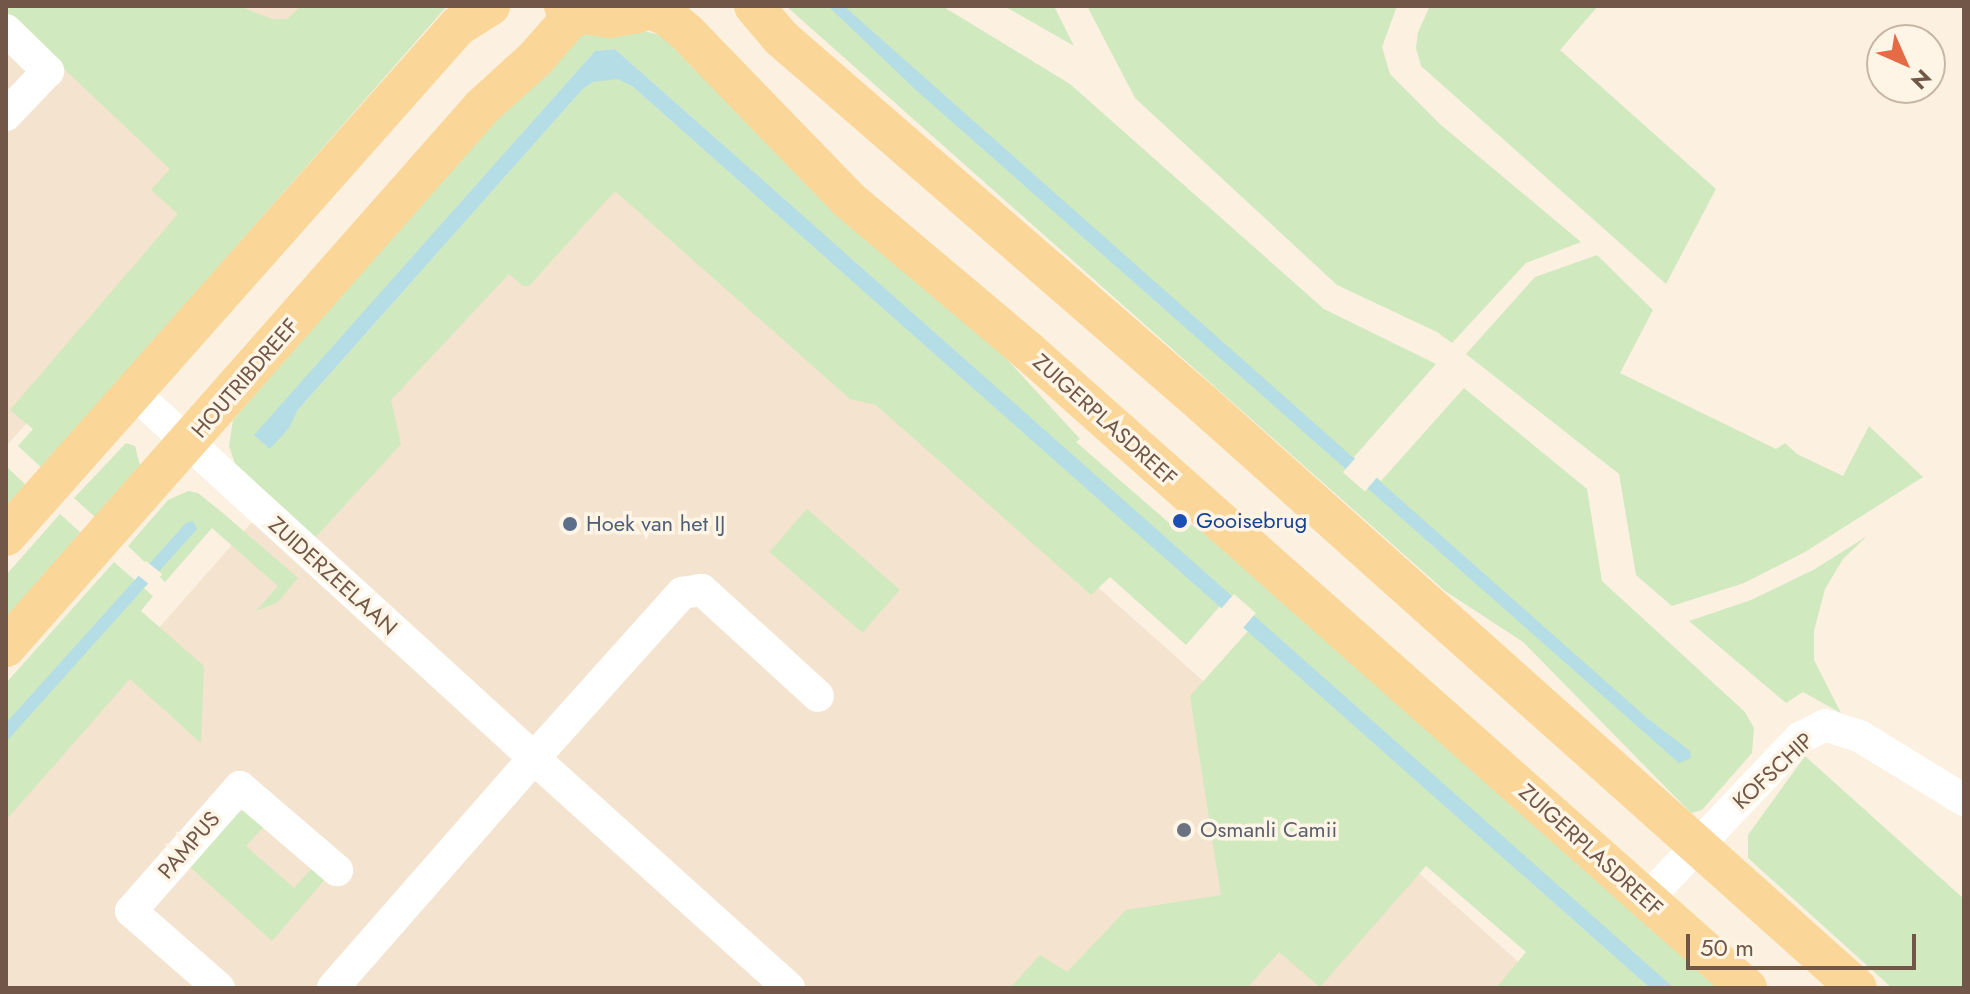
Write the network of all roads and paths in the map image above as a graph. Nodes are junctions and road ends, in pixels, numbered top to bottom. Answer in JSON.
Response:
{"nodes":[{"id":1,"x":727,"y":6,"type":"edge"},
{"id":2,"x":754,"y":6,"type":"edge"},
{"id":3,"x":651,"y":7,"type":"edge"},
{"id":4,"x":565,"y":9,"type":"edge"},
{"id":5,"x":472,"y":13,"type":"edge"},
{"id":6,"x":6,"y":30,"type":"edge"},
{"id":7,"x":781,"y":38,"type":"junction"},
{"id":8,"x":6,"y":115,"type":"edge"},
{"id":9,"x":133,"y":392,"type":"junction"},
{"id":10,"x":188,"y":443,"type":"junction"},
{"id":11,"x":6,"y":536,"type":"edge"},
{"id":12,"x":6,"y":647,"type":"edge"},
{"id":13,"x":818,"y":696,"type":"dead end"},
{"id":14,"x":534,"y":758,"type":"junction"},
{"id":15,"x":1964,"y":800,"type":"edge"},
{"id":16,"x":1697,"y":845,"type":"junction"},
{"id":17,"x":337,"y":870,"type":"dead end"},
{"id":18,"x":1647,"y":899,"type":"junction"},
{"id":19,"x":219,"y":988,"type":"edge"},
{"id":20,"x":333,"y":988,"type":"edge"},
{"id":21,"x":789,"y":988,"type":"edge"},
{"id":22,"x":1747,"y":988,"type":"edge"},
{"id":23,"x":1857,"y":988,"type":"edge"}],
"edges":[{"from":1,"to":7,"type":"main road"},
{"from":2,"to":7,"type":"main road"},
{"from":3,"to":4,"type":"main road"},
{"from":3,"to":18,"type":"main road","name":"ZUIGERPLASDREEF"},
{"from":4,"to":10,"type":"main road","name":"HOUTRIBDREEF"},
{"from":5,"to":9,"type":"main road"},
{"from":6,"to":8,"type":"street"},
{"from":7,"to":16,"type":"main road"},
{"from":9,"to":10,"type":"street","name":"ZUIDERZEELAAN"},
{"from":9,"to":11,"type":"main road"},
{"from":10,"to":12,"type":"main road","name":"HOUTRIBDREEF"},
{"from":10,"to":14,"type":"street","name":"ZUIDERZEELAAN"},
{"from":13,"to":14,"type":"street"},
{"from":14,"to":20,"type":"street"},
{"from":14,"to":21,"type":"street","name":"ZUIDERZEELAAN"},
{"from":15,"to":16,"type":"street","name":"KOFSCHIP"},
{"from":16,"to":18,"type":"street","name":"KOFSCHIP"},
{"from":16,"to":23,"type":"main road"},
{"from":17,"to":19,"type":"street","name":"PAMPUS"},
{"from":18,"to":22,"type":"main road","name":"ZUIGERPLASDREEF"}]}
